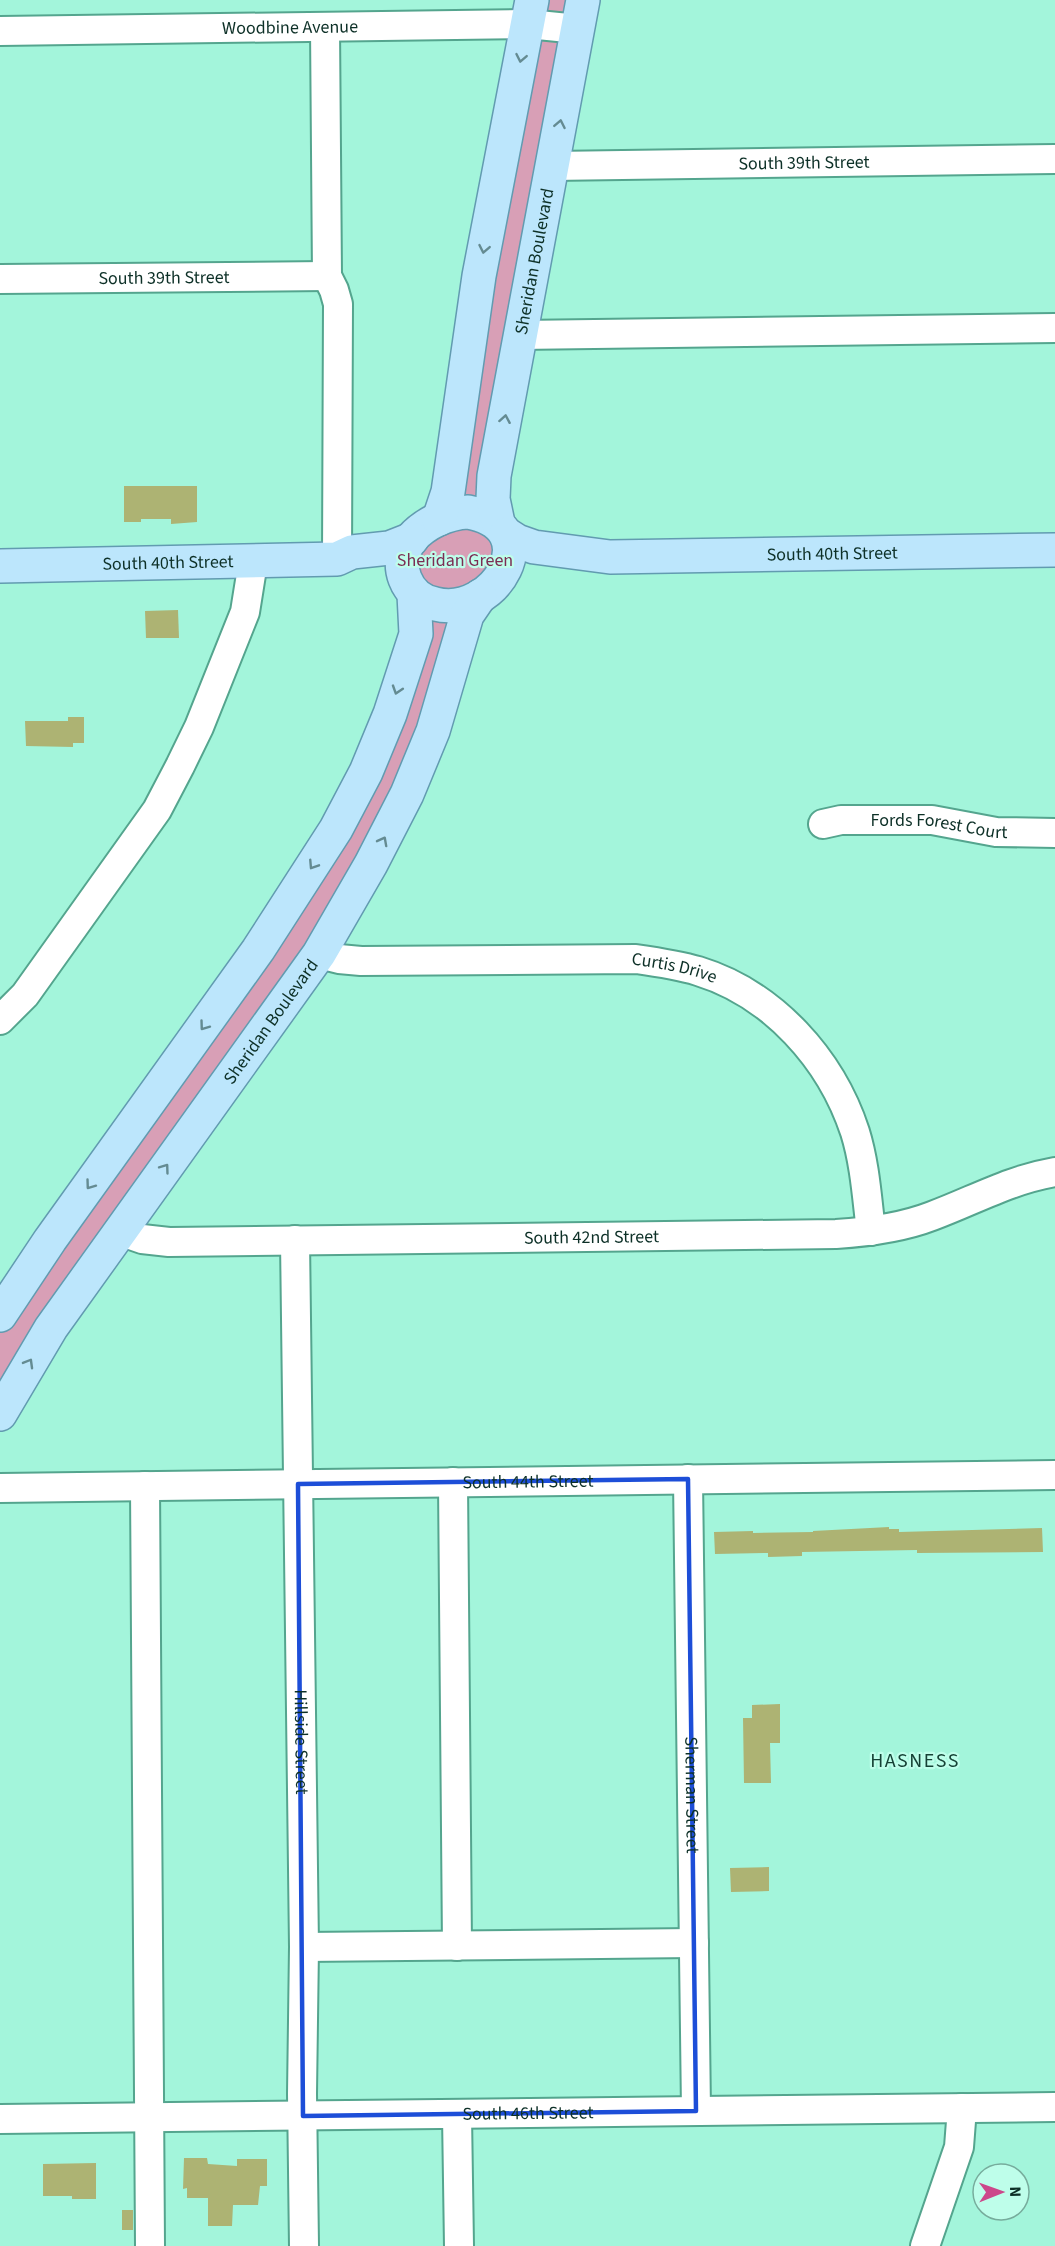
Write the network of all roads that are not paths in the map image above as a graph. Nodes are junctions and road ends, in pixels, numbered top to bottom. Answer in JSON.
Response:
{"nodes":[{"id":1,"x":530,"y":12,"type":"edge"},
{"id":2,"x":393,"y":13,"type":"edge"},
{"id":3,"x":581,"y":14,"type":"edge"},
{"id":4,"x":325,"y":27,"type":"junction"},
{"id":5,"x":0,"y":31,"type":"edge"},
{"id":6,"x":1055,"y":159,"type":"edge"},
{"id":7,"x":552,"y":166,"type":"junction"},
{"id":8,"x":327,"y":276,"type":"junction"},
{"id":9,"x":0,"y":279,"type":"edge"},
{"id":10,"x":1055,"y":328,"type":"edge"},
{"id":11,"x":519,"y":335,"type":"junction"},
{"id":12,"x":439,"y":519,"type":"junction"},
{"id":13,"x":502,"y":529,"type":"junction"},
{"id":14,"x":412,"y":539,"type":"junction"},
{"id":15,"x":1055,"y":550,"type":"edge"},
{"id":16,"x":610,"y":557,"type":"junction"},
{"id":17,"x":337,"y":559,"type":"junction"},
{"id":18,"x":253,"y":562,"type":"junction"},
{"id":19,"x":0,"y":566,"type":"edge"},
{"id":20,"x":489,"y":588,"type":"junction"},
{"id":21,"x":410,"y":589,"type":"junction"},
{"id":22,"x":823,"y":824,"type":"dead end"},
{"id":23,"x":1055,"y":832,"type":"edge"},
{"id":24,"x":319,"y":954,"type":"junction"},
{"id":25,"x":0,"y":1020,"type":"edge"},
{"id":26,"x":1055,"y":1172,"type":"edge"},
{"id":27,"x":119,"y":1231,"type":"junction"},
{"id":28,"x":872,"y":1231,"type":"junction"},
{"id":29,"x":295,"y":1240,"type":"junction"},
{"id":30,"x":0,"y":1315,"type":"edge"},
{"id":31,"x":0,"y":1414,"type":"edge"},
{"id":32,"x":1055,"y":1475,"type":"edge"},
{"id":33,"x":688,"y":1479,"type":"junction"},
{"id":34,"x":453,"y":1482,"type":"junction"},
{"id":35,"x":298,"y":1484,"type":"junction"},
{"id":36,"x":145,"y":1486,"type":"junction"},
{"id":37,"x":0,"y":1488,"type":"edge"},
{"id":38,"x":694,"y":1943,"type":"junction"},
{"id":39,"x":458,"y":1946,"type":"junction"},
{"id":40,"x":304,"y":1947,"type":"junction"},
{"id":41,"x":1055,"y":2107,"type":"edge"},
{"id":42,"x":962,"y":2108,"type":"junction"},
{"id":43,"x":696,"y":2111,"type":"junction"},
{"id":44,"x":457,"y":2115,"type":"junction"},
{"id":45,"x":303,"y":2116,"type":"junction"},
{"id":46,"x":149,"y":2118,"type":"junction"},
{"id":47,"x":0,"y":2120,"type":"edge"},
{"id":48,"x":150,"y":2246,"type":"edge"},
{"id":49,"x":304,"y":2246,"type":"edge"},
{"id":50,"x":459,"y":2246,"type":"edge"},
{"id":51,"x":925,"y":2246,"type":"edge"}],
"edges":[{"from":1,"to":2,"type":"street","name":"Woodbine Avenue"},
{"from":1,"to":3,"type":"street","name":"Woodbine Avenue"},
{"from":1,"to":12,"type":"main road","one_way":true},
{"from":2,"to":4,"type":"street","name":"Woodbine Avenue"},
{"from":7,"to":3,"type":"main road","name":"Sheridan Boulevard","one_way":true},
{"from":4,"to":5,"type":"street","name":"Woodbine Avenue"},
{"from":4,"to":8,"type":"street"},
{"from":6,"to":7,"type":"street","name":"South 39th Street"},
{"from":7,"to":11,"type":"main road","name":"Sheridan Boulevard"},
{"from":8,"to":9,"type":"street","name":"South 39th Street"},
{"from":8,"to":17,"type":"street"},
{"from":10,"to":11,"type":"street"},
{"from":13,"to":11,"type":"main road","name":"Sheridan Boulevard","one_way":true},
{"from":12,"to":13,"type":"main road"},
{"from":12,"to":14,"type":"main road"},
{"from":13,"to":16,"type":"main road","name":"South 40th Street"},
{"from":13,"to":20,"type":"main road"},
{"from":14,"to":17,"type":"main road","name":"South 40th Street"},
{"from":14,"to":21,"type":"main road"},
{"from":15,"to":16,"type":"main road","name":"South 40th Street"},
{"from":16,"to":20,"type":"main road","name":"South 40th Street"},
{"from":17,"to":18,"type":"main road","name":"South 40th Street"},
{"from":17,"to":21,"type":"main road","name":"South 40th Street"},
{"from":18,"to":19,"type":"main road","name":"South 40th Street"},
{"from":18,"to":25,"type":"street"},
{"from":20,"to":21,"type":"main road"},
{"from":24,"to":20,"type":"main road","name":"Sheridan Boulevard","one_way":true},
{"from":21,"to":30,"type":"main road","one_way":true},
{"from":22,"to":23,"type":"street","name":"Fords Forest Court"},
{"from":27,"to":24,"type":"main road","name":"Sheridan Boulevard","one_way":true},
{"from":24,"to":28,"type":"street","name":"Curtis Drive"},
{"from":26,"to":28,"type":"street","name":"South 42nd Street"},
{"from":27,"to":29,"type":"street","name":"South 42nd Street"},
{"from":31,"to":27,"type":"main road","name":"Sheridan Boulevard","one_way":true},
{"from":28,"to":29,"type":"street","name":"South 42nd Street"},
{"from":29,"to":35,"type":"street","name":"Hillside Street"},
{"from":32,"to":33,"type":"street","name":"South 44th Street"},
{"from":33,"to":34,"type":"street","name":"South 44th Street"},
{"from":33,"to":38,"type":"street","name":"Sherman Street"},
{"from":34,"to":35,"type":"street","name":"South 44th Street"},
{"from":34,"to":39,"type":"street"},
{"from":35,"to":36,"type":"street","name":"South 44th Street"},
{"from":35,"to":40,"type":"street","name":"Hillside Street"},
{"from":36,"to":37,"type":"street","name":"South 44th Street"},
{"from":36,"to":46,"type":"street"},
{"from":38,"to":39,"type":"street"},
{"from":38,"to":43,"type":"street","name":"Sherman Street"},
{"from":39,"to":40,"type":"street"},
{"from":40,"to":45,"type":"street","name":"Hillside Street"},
{"from":41,"to":42,"type":"street","name":"South 46th Street"},
{"from":42,"to":43,"type":"street","name":"South 46th Street"},
{"from":42,"to":51,"type":"street"},
{"from":43,"to":44,"type":"street","name":"South 46th Street"},
{"from":44,"to":45,"type":"street","name":"South 46th Street"},
{"from":44,"to":50,"type":"street"},
{"from":45,"to":46,"type":"street","name":"South 46th Street"},
{"from":45,"to":49,"type":"street","name":"Hillside Street"},
{"from":46,"to":47,"type":"street","name":"South 46th Street"},
{"from":46,"to":48,"type":"street"}]}
